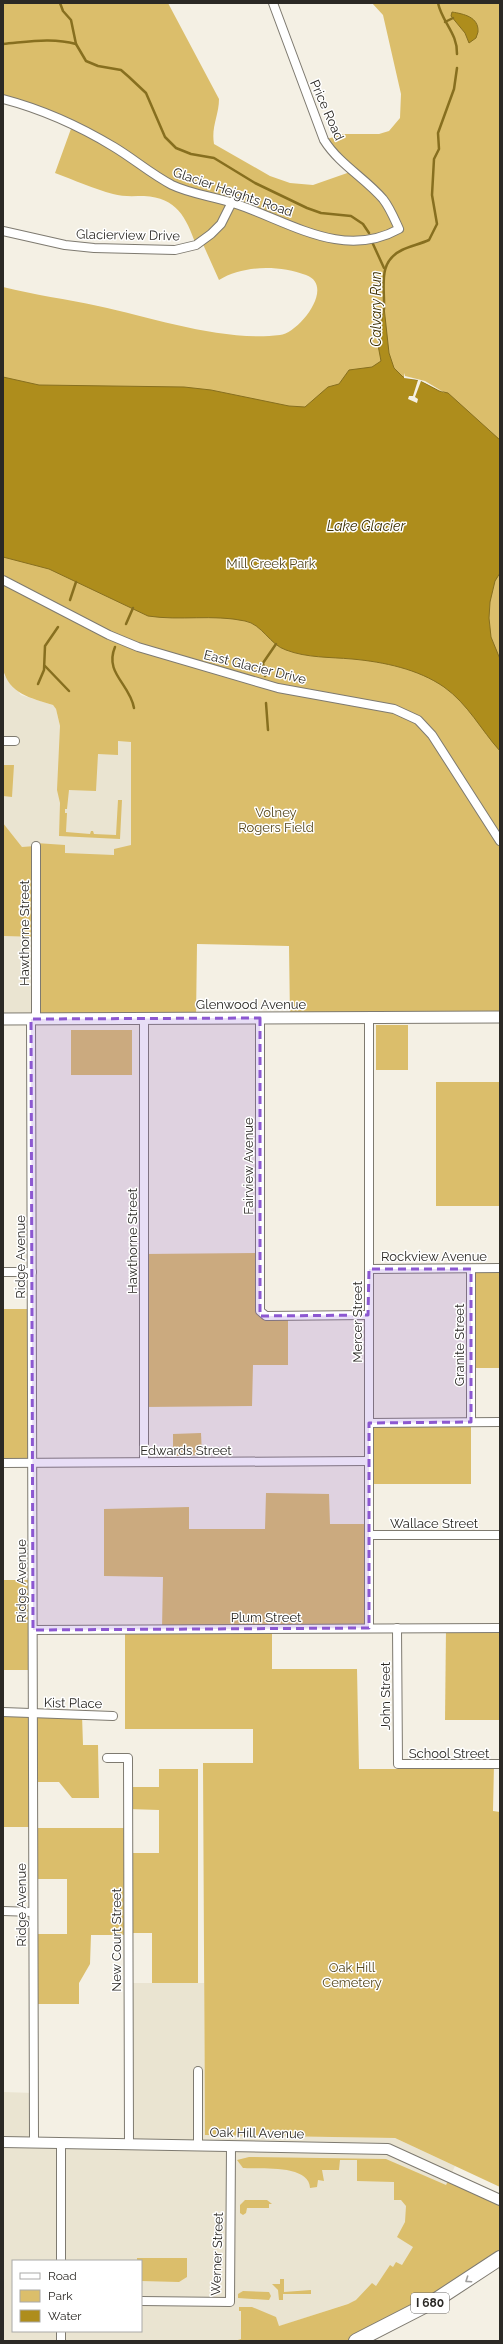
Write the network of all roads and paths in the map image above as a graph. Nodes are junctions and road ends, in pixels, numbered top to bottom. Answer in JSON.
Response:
{"nodes":[{"id":1,"x":273,"y":3,"type":"edge"},
{"id":2,"x":3,"y":99,"type":"edge"},
{"id":3,"x":232,"y":202,"type":"junction"},
{"id":4,"x":399,"y":229,"type":"joint"},
{"id":5,"x":3,"y":231,"type":"edge"},
{"id":6,"x":3,"y":580,"type":"edge"},
{"id":7,"x":3,"y":741,"type":"edge"},
{"id":8,"x":15,"y":741,"type":"dead end"},
{"id":9,"x":500,"y":841,"type":"edge"},
{"id":10,"x":36,"y":846,"type":"dead end"},
{"id":11,"x":369,"y":1017,"type":"junction"},
{"id":12,"x":500,"y":1017,"type":"edge"},
{"id":13,"x":260,"y":1018,"type":"junction"},
{"id":14,"x":3,"y":1019,"type":"edge"},
{"id":15,"x":144,"y":1019,"type":"junction"},
{"id":16,"x":33,"y":1020,"type":"junction"},
{"id":17,"x":500,"y":1268,"type":"edge"},
{"id":18,"x":369,"y":1269,"type":"junction"},
{"id":19,"x":471,"y":1269,"type":"junction"},
{"id":20,"x":3,"y":1272,"type":"edge"},
{"id":21,"x":32,"y":1272,"type":"junction"},
{"id":22,"x":368,"y":1315,"type":"junction"},
{"id":23,"x":471,"y":1422,"type":"junction"},
{"id":24,"x":500,"y":1422,"type":"edge"},
{"id":25,"x":369,"y":1423,"type":"junction"},
{"id":26,"x":369,"y":1461,"type":"junction"},
{"id":27,"x":144,"y":1462,"type":"junction"},
{"id":28,"x":3,"y":1463,"type":"edge"},
{"id":29,"x":32,"y":1463,"type":"junction"},
{"id":30,"x":369,"y":1535,"type":"junction"},
{"id":31,"x":500,"y":1535,"type":"edge"},
{"id":32,"x":369,"y":1628,"type":"junction"},
{"id":33,"x":397,"y":1628,"type":"junction"},
{"id":34,"x":500,"y":1628,"type":"edge"},
{"id":35,"x":33,"y":1630,"type":"junction"},
{"id":36,"x":3,"y":1712,"type":"edge"},
{"id":37,"x":33,"y":1714,"type":"junction"},
{"id":38,"x":113,"y":1716,"type":"dead end"},
{"id":39,"x":107,"y":1758,"type":"dead end"},
{"id":40,"x":398,"y":1764,"type":"joint"},
{"id":41,"x":500,"y":1764,"type":"edge"},
{"id":42,"x":3,"y":1912,"type":"edge"},
{"id":43,"x":33,"y":1912,"type":"junction"},
{"id":44,"x":198,"y":2070,"type":"dead end"},
{"id":45,"x":3,"y":2142,"type":"edge"},
{"id":46,"x":34,"y":2142,"type":"junction"},
{"id":47,"x":61,"y":2143,"type":"junction"},
{"id":48,"x":128,"y":2144,"type":"junction"},
{"id":49,"x":198,"y":2145,"type":"junction"},
{"id":50,"x":231,"y":2146,"type":"junction"},
{"id":51,"x":500,"y":2200,"type":"edge"},
{"id":52,"x":500,"y":2258,"type":"edge"},
{"id":53,"x":61,"y":2260,"type":"edge"},
{"id":54,"x":142,"y":2301,"type":"edge"},
{"id":55,"x":356,"y":2341,"type":"edge"}],
"edges":[{"from":1,"to":4,"type":"street","name":"Price Road"},
{"from":2,"to":3,"type":"street","name":"Glacier Heights Road"},
{"from":3,"to":4,"type":"street","name":"Glacier Heights Road"},
{"from":3,"to":5,"type":"street","name":"Glacierview Drive"},
{"from":6,"to":9,"type":"street","name":"East Glacier Drive"},
{"from":7,"to":8,"type":"street"},
{"from":10,"to":16,"type":"street","name":"Hawthorne Street"},
{"from":11,"to":12,"type":"main road","name":"Glenwood Avenue"},
{"from":11,"to":13,"type":"main road","name":"Glenwood Avenue"},
{"from":11,"to":18,"type":"street","name":"Mercer Street"},
{"from":13,"to":15,"type":"main road","name":"Glenwood Avenue"},
{"from":13,"to":22,"type":"street","name":"Fairview Avenue"},
{"from":14,"to":16,"type":"main road","name":"Glenwood Avenue"},
{"from":15,"to":16,"type":"main road","name":"Glenwood Avenue"},
{"from":15,"to":27,"type":"street","name":"Hawthorne Street"},
{"from":16,"to":21,"type":"street","name":"Ridge Avenue"},
{"from":17,"to":19,"type":"street","name":"Rockview Avenue"},
{"from":18,"to":19,"type":"street","name":"Rockview Avenue"},
{"from":18,"to":22,"type":"street","name":"Mercer Street"},
{"from":19,"to":23,"type":"street","name":"Granite Street"},
{"from":20,"to":21,"type":"street"},
{"from":21,"to":29,"type":"street","name":"Ridge Avenue"},
{"from":22,"to":25,"type":"street","name":"Mercer Street"},
{"from":23,"to":24,"type":"street"},
{"from":23,"to":25,"type":"street"},
{"from":25,"to":26,"type":"street","name":"Mercer Street"},
{"from":26,"to":27,"type":"street","name":"Edwards Street"},
{"from":26,"to":30,"type":"street","name":"Mercer Street"},
{"from":27,"to":29,"type":"street","name":"Edwards Street"},
{"from":28,"to":29,"type":"street","name":"Edwards Street"},
{"from":29,"to":35,"type":"street","name":"Ridge Avenue"},
{"from":30,"to":31,"type":"street","name":"Wallace Street"},
{"from":30,"to":32,"type":"street","name":"Mercer Street"},
{"from":32,"to":33,"type":"street","name":"Plum Street"},
{"from":32,"to":35,"type":"street","name":"Plum Street"},
{"from":33,"to":34,"type":"street","name":"Plum Street"},
{"from":33,"to":40,"type":"street","name":"John Street"},
{"from":35,"to":37,"type":"street","name":"Ridge Avenue"},
{"from":36,"to":37,"type":"street","name":"Kist Place"},
{"from":37,"to":38,"type":"street","name":"Kist Place"},
{"from":37,"to":43,"type":"street","name":"Ridge Avenue"},
{"from":39,"to":48,"type":"street","name":"New Court Street"},
{"from":40,"to":41,"type":"street","name":"School Street"},
{"from":42,"to":43,"type":"street"},
{"from":43,"to":46,"type":"street","name":"Ridge Avenue"},
{"from":44,"to":49,"type":"street"},
{"from":45,"to":46,"type":"street","name":"Oak Hill Avenue"},
{"from":46,"to":47,"type":"street","name":"Oak Hill Avenue"},
{"from":47,"to":48,"type":"street","name":"Oak Hill Avenue"},
{"from":47,"to":53,"type":"street"},
{"from":48,"to":49,"type":"street","name":"Oak Hill Avenue"},
{"from":49,"to":50,"type":"street","name":"Oak Hill Avenue"},
{"from":50,"to":51,"type":"street","name":"Oak Hill Avenue"},
{"from":50,"to":54,"type":"street","name":"Werner Street"},
{"from":52,"to":55,"type":"highway","number":"I 680","one_way":true}]}
